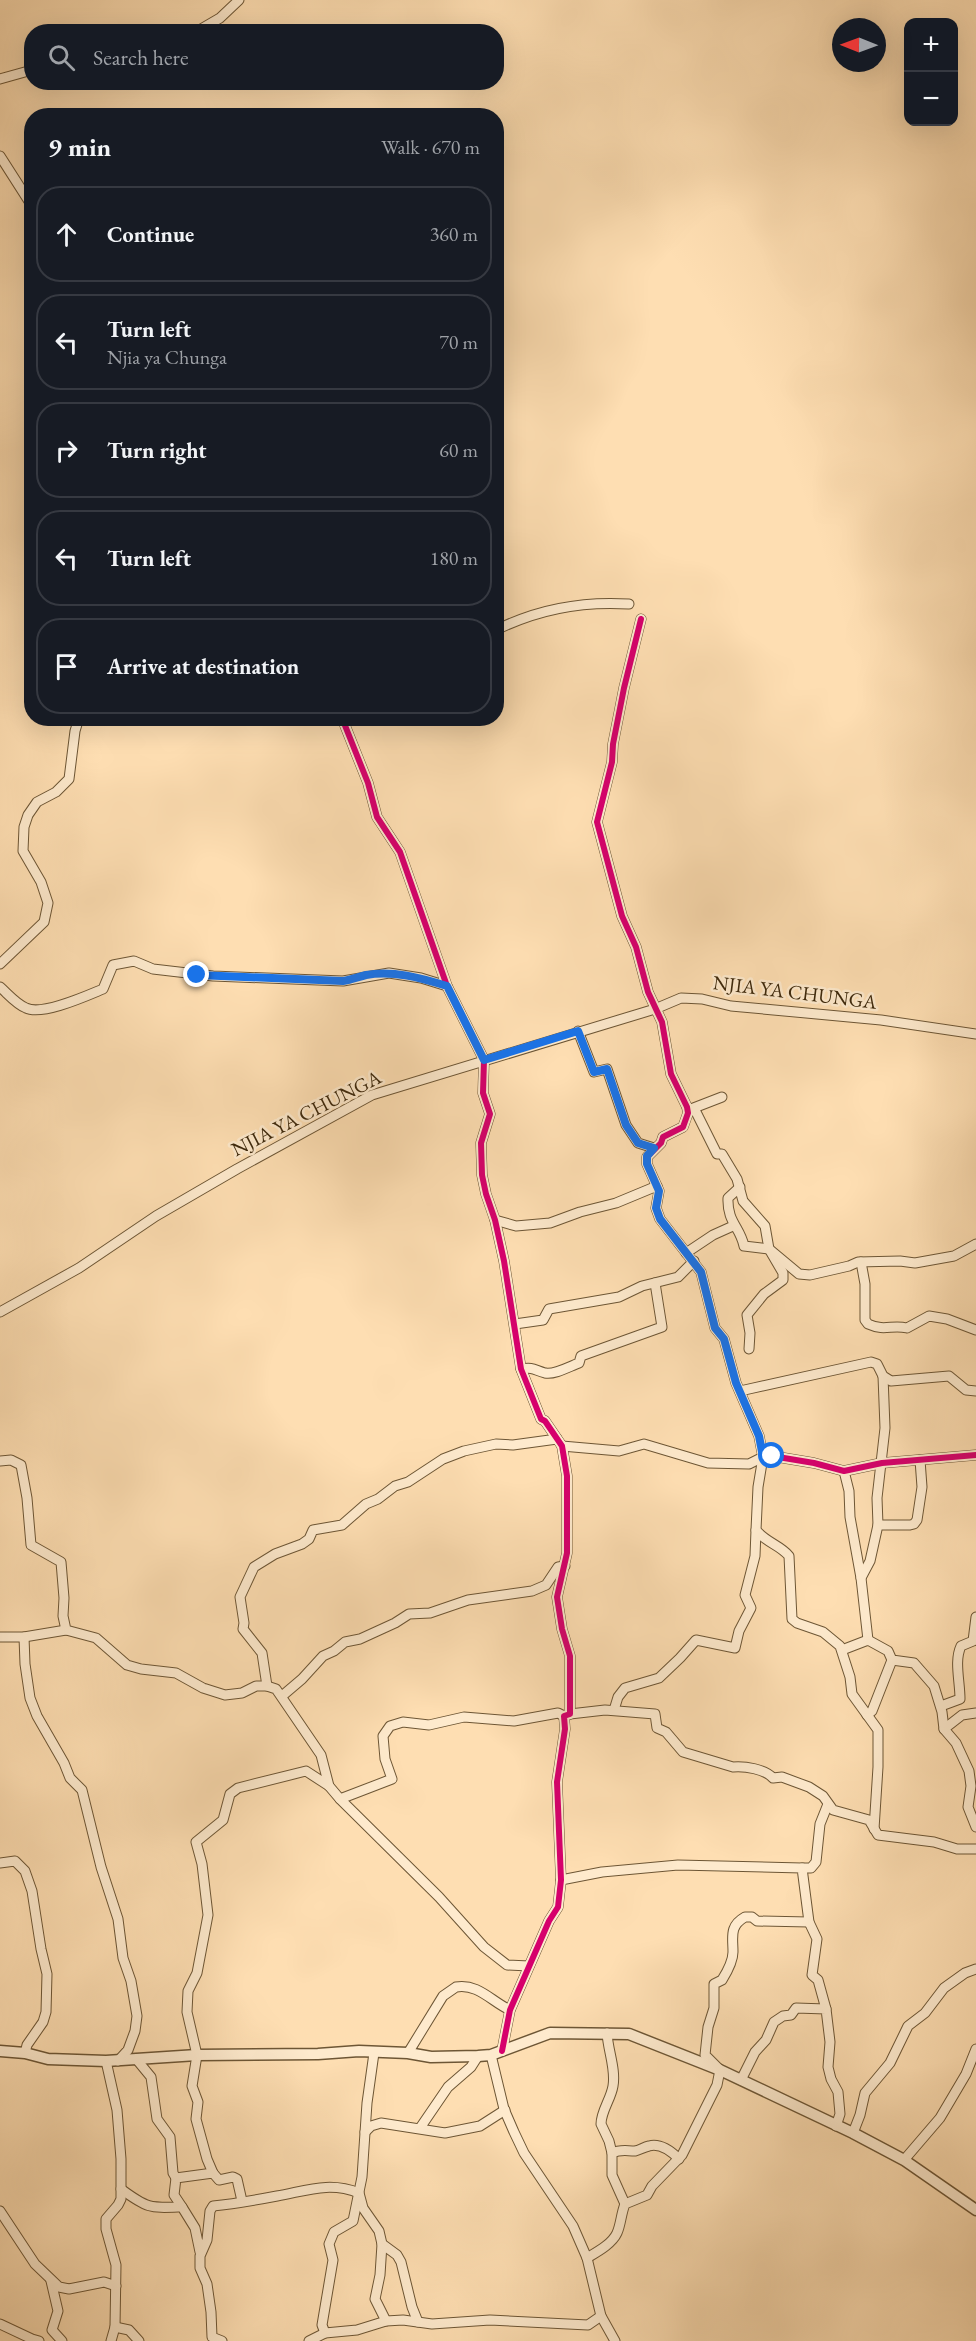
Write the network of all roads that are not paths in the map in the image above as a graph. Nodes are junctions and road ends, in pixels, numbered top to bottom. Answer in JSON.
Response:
{"nodes":[{"id":1,"x":239,"y":0,"type":"edge"},
{"id":2,"x":210,"y":24,"type":"edge"},
{"id":3,"x":24,"y":72,"type":"edge"},
{"id":4,"x":0,"y":79,"type":"edge"},
{"id":5,"x":0,"y":156,"type":"edge"},
{"id":6,"x":24,"y":194,"type":"edge"},
{"id":7,"x":629,"y":604,"type":"dead end"},
{"id":8,"x":640,"y":619,"type":"dead end"},
{"id":9,"x":504,"y":626,"type":"edge"},
{"id":10,"x":77,"y":726,"type":"edge"},
{"id":11,"x":345,"y":726,"type":"edge"},
{"id":12,"x":0,"y":964,"type":"edge"},
{"id":13,"x":447,"y":986,"type":"junction"},
{"id":14,"x":0,"y":987,"type":"edge"},
{"id":15,"x":655,"y":1009,"type":"junction"},
{"id":16,"x":578,"y":1031,"type":"junction"},
{"id":17,"x":976,"y":1034,"type":"edge"},
{"id":18,"x":484,"y":1060,"type":"junction"},
{"id":19,"x":723,"y":1098,"type":"dead end"},
{"id":20,"x":689,"y":1108,"type":"junction"},
{"id":21,"x":654,"y":1148,"type":"junction"},
{"id":22,"x":657,"y":1186,"type":"junction"},
{"id":23,"x":740,"y":1187,"type":"junction"},
{"id":24,"x":495,"y":1220,"type":"junction"},
{"id":25,"x":734,"y":1226,"type":"junction"},
{"id":26,"x":976,"y":1244,"type":"edge"},
{"id":27,"x":769,"y":1249,"type":"junction"},
{"id":28,"x":686,"y":1253,"type":"junction"},
{"id":29,"x":694,"y":1262,"type":"junction"},
{"id":30,"x":861,"y":1262,"type":"junction"},
{"id":31,"x":656,"y":1283,"type":"junction"},
{"id":32,"x":0,"y":1312,"type":"edge"},
{"id":33,"x":515,"y":1324,"type":"junction"},
{"id":34,"x":976,"y":1330,"type":"edge"},
{"id":35,"x":749,"y":1349,"type":"dead end"},
{"id":36,"x":521,"y":1369,"type":"junction"},
{"id":37,"x":883,"y":1376,"type":"junction"},
{"id":38,"x":740,"y":1391,"type":"junction"},
{"id":39,"x":976,"y":1391,"type":"edge"},
{"id":40,"x":559,"y":1443,"type":"junction"},
{"id":41,"x":976,"y":1455,"type":"edge"},
{"id":42,"x":763,"y":1457,"type":"junction"},
{"id":43,"x":920,"y":1460,"type":"junction"},
{"id":44,"x":0,"y":1461,"type":"edge"},
{"id":45,"x":882,"y":1462,"type":"junction"},
{"id":46,"x":844,"y":1471,"type":"junction"},
{"id":47,"x":878,"y":1525,"type":"junction"},
{"id":48,"x":756,"y":1530,"type":"junction"},
{"id":49,"x":565,"y":1566,"type":"junction"},
{"id":50,"x":861,"y":1578,"type":"junction"},
{"id":51,"x":976,"y":1617,"type":"edge"},
{"id":52,"x":66,"y":1630,"type":"junction"},
{"id":53,"x":0,"y":1637,"type":"edge"},
{"id":54,"x":24,"y":1637,"type":"junction"},
{"id":55,"x":868,"y":1640,"type":"junction"},
{"id":56,"x":842,"y":1650,"type":"junction"},
{"id":57,"x":892,"y":1660,"type":"junction"},
{"id":58,"x":267,"y":1686,"type":"junction"},
{"id":59,"x":282,"y":1696,"type":"junction"},
{"id":60,"x":941,"y":1706,"type":"junction"},
{"id":61,"x":614,"y":1710,"type":"junction"},
{"id":62,"x":976,"y":1713,"type":"edge"},
{"id":63,"x":567,"y":1715,"type":"junction"},
{"id":64,"x":867,"y":1715,"type":"junction"},
{"id":65,"x":944,"y":1729,"type":"junction"},
{"id":66,"x":329,"y":1786,"type":"junction"},
{"id":67,"x":340,"y":1799,"type":"junction"},
{"id":68,"x":828,"y":1804,"type":"junction"},
{"id":69,"x":976,"y":1827,"type":"edge"},
{"id":70,"x":874,"y":1829,"type":"junction"},
{"id":71,"x":976,"y":1849,"type":"edge"},
{"id":72,"x":0,"y":1863,"type":"edge"},
{"id":73,"x":802,"y":1868,"type":"junction"},
{"id":74,"x":561,"y":1880,"type":"junction"},
{"id":75,"x":809,"y":1922,"type":"junction"},
{"id":76,"x":529,"y":1966,"type":"junction"},
{"id":77,"x":976,"y":1969,"type":"edge"},
{"id":78,"x":826,"y":2009,"type":"junction"},
{"id":79,"x":510,"y":2010,"type":"junction"},
{"id":80,"x":607,"y":2033,"type":"junction"},
{"id":81,"x":976,"y":2049,"type":"edge"},
{"id":82,"x":0,"y":2051,"type":"edge"},
{"id":83,"x":502,"y":2051,"type":"junction"},
{"id":84,"x":374,"y":2053,"type":"junction"},
{"id":85,"x":408,"y":2053,"type":"junction"},
{"id":86,"x":25,"y":2054,"type":"junction"},
{"id":87,"x":197,"y":2055,"type":"junction"},
{"id":88,"x":490,"y":2055,"type":"junction"},
{"id":89,"x":478,"y":2056,"type":"junction"},
{"id":90,"x":137,"y":2060,"type":"junction"},
{"id":91,"x":106,"y":2061,"type":"junction"},
{"id":92,"x":118,"y":2061,"type":"junction"},
{"id":93,"x":720,"y":2070,"type":"junction"},
{"id":94,"x":741,"y":2080,"type":"junction"},
{"id":95,"x":505,"y":2110,"type":"junction"},
{"id":96,"x":836,"y":2126,"type":"junction"},
{"id":97,"x":420,"y":2128,"type":"junction"},
{"id":98,"x":365,"y":2132,"type":"junction"},
{"id":99,"x":853,"y":2133,"type":"junction"},
{"id":100,"x":612,"y":2153,"type":"junction"},
{"id":101,"x":679,"y":2159,"type":"junction"},
{"id":102,"x":904,"y":2160,"type":"junction"},
{"id":103,"x":213,"y":2173,"type":"junction"},
{"id":104,"x":176,"y":2178,"type":"junction"},
{"id":105,"x":121,"y":2189,"type":"junction"},
{"id":106,"x":359,"y":2193,"type":"junction"},
{"id":107,"x":242,"y":2201,"type":"junction"},
{"id":108,"x":625,"y":2204,"type":"junction"},
{"id":109,"x":182,"y":2208,"type":"junction"},
{"id":110,"x":976,"y":2210,"type":"edge"},
{"id":111,"x":0,"y":2211,"type":"edge"},
{"id":112,"x":382,"y":2244,"type":"junction"},
{"id":113,"x":200,"y":2252,"type":"junction"},
{"id":114,"x":587,"y":2258,"type":"junction"},
{"id":115,"x":51,"y":2281,"type":"junction"},
{"id":116,"x":116,"y":2286,"type":"junction"},
{"id":117,"x":601,"y":2316,"type":"junction"},
{"id":118,"x":386,"y":2321,"type":"junction"},
{"id":119,"x":418,"y":2322,"type":"junction"},
{"id":120,"x":0,"y":2324,"type":"edge"},
{"id":121,"x":115,"y":2327,"type":"junction"},
{"id":122,"x":325,"y":2333,"type":"junction"},
{"id":123,"x":39,"y":2341,"type":"edge"},
{"id":124,"x":62,"y":2341,"type":"edge"},
{"id":125,"x":111,"y":2341,"type":"edge"},
{"id":126,"x":139,"y":2341,"type":"edge"},
{"id":127,"x":222,"y":2341,"type":"edge"},
{"id":128,"x":309,"y":2341,"type":"edge"},
{"id":129,"x":615,"y":2341,"type":"edge"}],
"edges":[{"from":1,"to":2,"type":"street"},
{"from":3,"to":4,"type":"street"},
{"from":5,"to":6,"type":"street"},
{"from":7,"to":9,"type":"street"},
{"from":8,"to":15,"type":"street"},
{"from":10,"to":12,"type":"street"},
{"from":11,"to":13,"type":"street"},
{"from":13,"to":14,"type":"street"},
{"from":13,"to":18,"type":"street"},
{"from":15,"to":16,"type":"street","name":"NJIA YA CHUNGA"},
{"from":15,"to":17,"type":"street","name":"NJIA YA CHUNGA"},
{"from":15,"to":20,"type":"street"},
{"from":16,"to":18,"type":"street","name":"NJIA YA CHUNGA"},
{"from":16,"to":21,"type":"street"},
{"from":18,"to":24,"type":"street"},
{"from":18,"to":32,"type":"street","name":"NJIA YA CHUNGA"},
{"from":19,"to":20,"type":"street"},
{"from":20,"to":21,"type":"street"},
{"from":20,"to":23,"type":"street"},
{"from":21,"to":22,"type":"street"},
{"from":22,"to":24,"type":"street"},
{"from":22,"to":28,"type":"street"},
{"from":23,"to":25,"type":"street"},
{"from":23,"to":27,"type":"street"},
{"from":24,"to":33,"type":"street"},
{"from":25,"to":27,"type":"street"},
{"from":25,"to":28,"type":"street"},
{"from":26,"to":30,"type":"street"},
{"from":27,"to":30,"type":"street"},
{"from":27,"to":35,"type":"street"},
{"from":28,"to":29,"type":"street"},
{"from":29,"to":31,"type":"street"},
{"from":29,"to":38,"type":"street"},
{"from":30,"to":34,"type":"street"},
{"from":31,"to":33,"type":"street"},
{"from":31,"to":36,"type":"street"},
{"from":33,"to":36,"type":"street"},
{"from":36,"to":40,"type":"street"},
{"from":37,"to":38,"type":"street"},
{"from":37,"to":39,"type":"street"},
{"from":37,"to":45,"type":"street"},
{"from":38,"to":42,"type":"street"},
{"from":40,"to":42,"type":"street"},
{"from":40,"to":49,"type":"street"},
{"from":40,"to":58,"type":"street"},
{"from":41,"to":43,"type":"street"},
{"from":42,"to":46,"type":"street"},
{"from":42,"to":48,"type":"street"},
{"from":43,"to":45,"type":"street"},
{"from":43,"to":47,"type":"street"},
{"from":44,"to":52,"type":"street"},
{"from":45,"to":46,"type":"street"},
{"from":45,"to":47,"type":"street"},
{"from":46,"to":50,"type":"street"},
{"from":47,"to":50,"type":"street"},
{"from":48,"to":56,"type":"street"},
{"from":48,"to":61,"type":"street"},
{"from":49,"to":59,"type":"street"},
{"from":49,"to":63,"type":"street"},
{"from":50,"to":55,"type":"street"},
{"from":51,"to":60,"type":"street"},
{"from":52,"to":54,"type":"street"},
{"from":52,"to":58,"type":"street"},
{"from":53,"to":54,"type":"street"},
{"from":54,"to":92,"type":"street"},
{"from":55,"to":56,"type":"street"},
{"from":55,"to":57,"type":"street"},
{"from":56,"to":64,"type":"street"},
{"from":57,"to":60,"type":"street"},
{"from":57,"to":64,"type":"street"},
{"from":58,"to":59,"type":"street"},
{"from":59,"to":66,"type":"street"},
{"from":60,"to":65,"type":"street"},
{"from":61,"to":63,"type":"street"},
{"from":61,"to":68,"type":"street"},
{"from":62,"to":65,"type":"street"},
{"from":63,"to":67,"type":"street"},
{"from":63,"to":74,"type":"street"},
{"from":64,"to":70,"type":"street"},
{"from":65,"to":69,"type":"street"},
{"from":66,"to":67,"type":"street"},
{"from":66,"to":87,"type":"street"},
{"from":67,"to":76,"type":"street"},
{"from":68,"to":70,"type":"street"},
{"from":68,"to":73,"type":"street"},
{"from":70,"to":71,"type":"street"},
{"from":72,"to":86,"type":"street"},
{"from":73,"to":74,"type":"street"},
{"from":73,"to":75,"type":"street"},
{"from":74,"to":76,"type":"street"},
{"from":75,"to":78,"type":"street"},
{"from":75,"to":93,"type":"street"},
{"from":76,"to":79,"type":"street"},
{"from":77,"to":99,"type":"street"},
{"from":78,"to":94,"type":"street"},
{"from":78,"to":96,"type":"street"},
{"from":79,"to":83,"type":"street"},
{"from":79,"to":85,"type":"street"},
{"from":80,"to":83,"type":"street"},
{"from":80,"to":93,"type":"street"},
{"from":80,"to":100,"type":"street"},
{"from":81,"to":102,"type":"street"},
{"from":82,"to":86,"type":"street"},
{"from":83,"to":88,"type":"street"},
{"from":84,"to":85,"type":"street"},
{"from":84,"to":87,"type":"street"},
{"from":84,"to":98,"type":"street"},
{"from":85,"to":89,"type":"street"},
{"from":86,"to":91,"type":"street"},
{"from":87,"to":90,"type":"street"},
{"from":87,"to":103,"type":"street"},
{"from":88,"to":89,"type":"street"},
{"from":88,"to":95,"type":"street"},
{"from":89,"to":97,"type":"street"},
{"from":90,"to":92,"type":"street"},
{"from":90,"to":104,"type":"street"},
{"from":91,"to":92,"type":"street"},
{"from":91,"to":105,"type":"street"},
{"from":93,"to":94,"type":"street"},
{"from":93,"to":101,"type":"street"},
{"from":94,"to":96,"type":"street"},
{"from":95,"to":97,"type":"street"},
{"from":95,"to":114,"type":"street"},
{"from":96,"to":99,"type":"street"},
{"from":97,"to":98,"type":"street"},
{"from":98,"to":106,"type":"street"},
{"from":99,"to":102,"type":"street"},
{"from":100,"to":101,"type":"street"},
{"from":100,"to":108,"type":"street"},
{"from":101,"to":108,"type":"street"},
{"from":102,"to":110,"type":"street"},
{"from":103,"to":104,"type":"street"},
{"from":103,"to":107,"type":"street"},
{"from":104,"to":109,"type":"street"},
{"from":105,"to":109,"type":"street"},
{"from":105,"to":116,"type":"street"},
{"from":106,"to":107,"type":"street"},
{"from":106,"to":112,"type":"street"},
{"from":106,"to":122,"type":"street"},
{"from":107,"to":113,"type":"street"},
{"from":108,"to":114,"type":"street"},
{"from":109,"to":113,"type":"street"},
{"from":111,"to":115,"type":"street"},
{"from":112,"to":118,"type":"street"},
{"from":112,"to":119,"type":"street"},
{"from":113,"to":127,"type":"street"},
{"from":114,"to":117,"type":"street"},
{"from":115,"to":116,"type":"street"},
{"from":115,"to":124,"type":"street"},
{"from":116,"to":121,"type":"street"},
{"from":117,"to":119,"type":"street"},
{"from":117,"to":129,"type":"street"},
{"from":118,"to":119,"type":"street"},
{"from":118,"to":122,"type":"street"},
{"from":120,"to":123,"type":"street"},
{"from":121,"to":125,"type":"street"},
{"from":121,"to":126,"type":"street"},
{"from":122,"to":128,"type":"street"}]}
